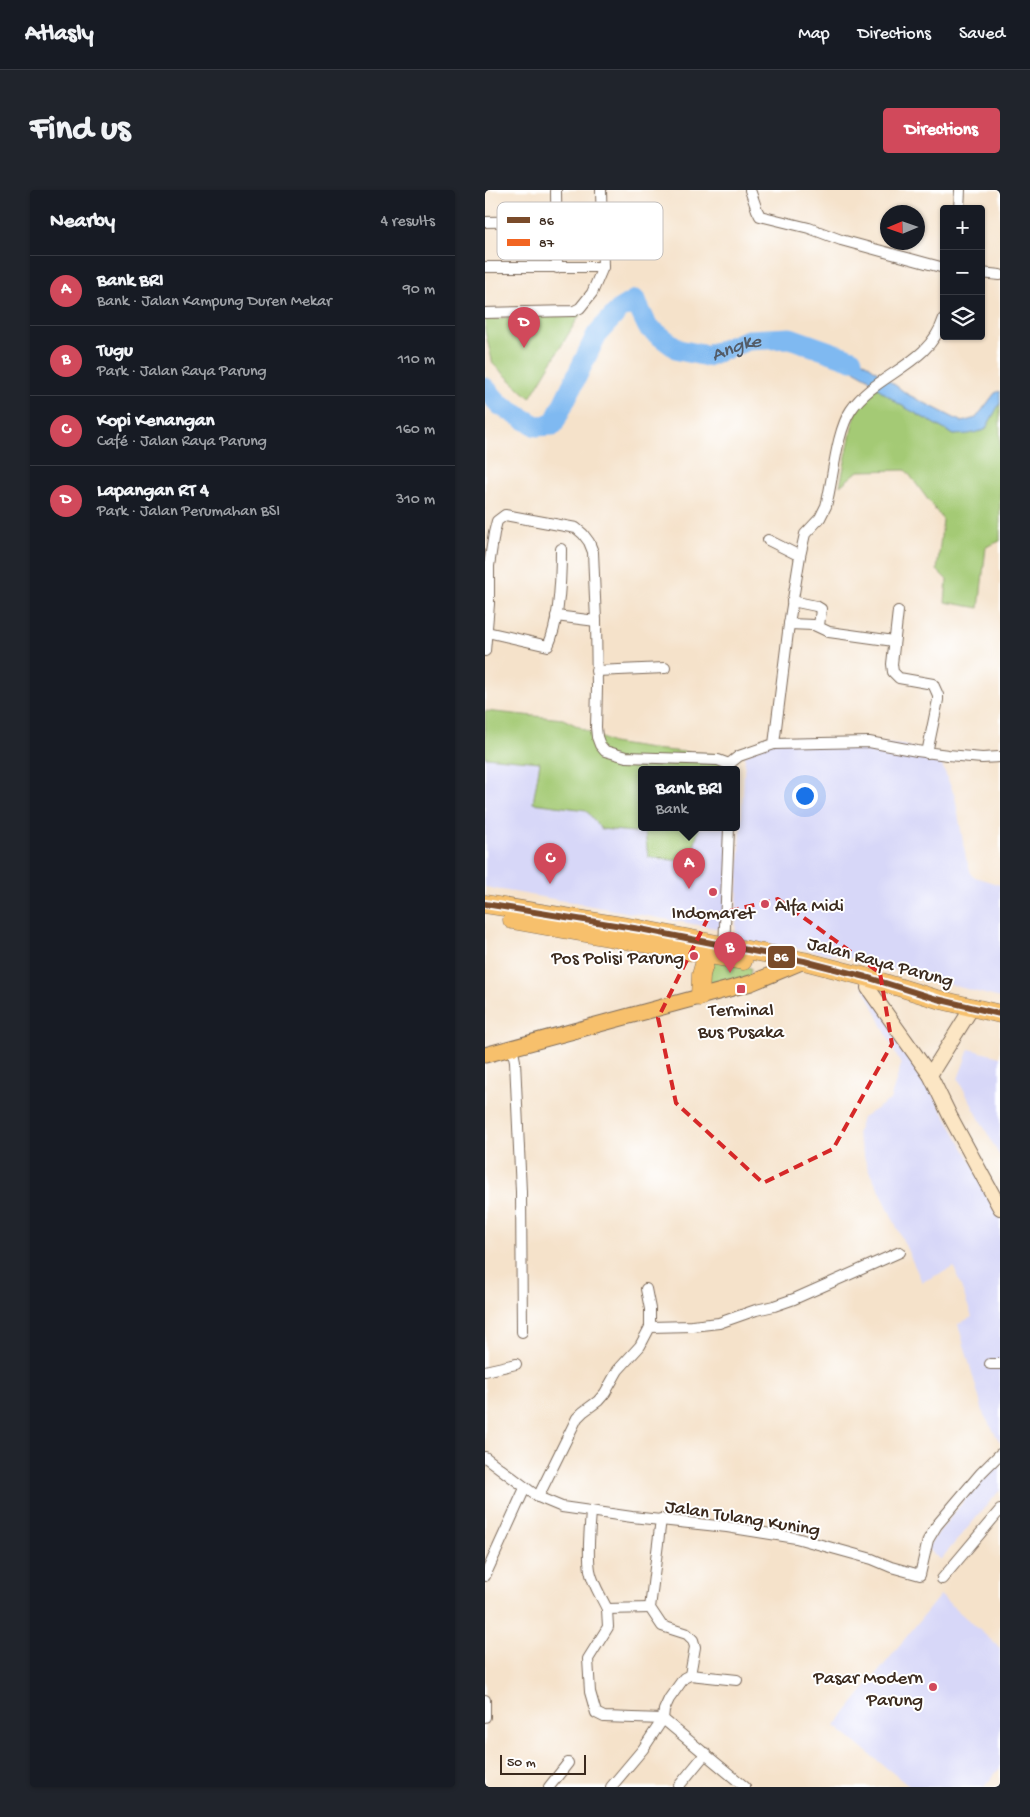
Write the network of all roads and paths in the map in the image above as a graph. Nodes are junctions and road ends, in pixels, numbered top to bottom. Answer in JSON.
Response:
{"nodes":[{"id":1,"x":750,"y":190,"type":"edge"},
{"id":2,"x":961,"y":190,"type":"edge"},
{"id":3,"x":959,"y":205,"type":"edge"},
{"id":4,"x":557,"y":260,"type":"edge"},
{"id":5,"x":603,"y":260,"type":"edge"},
{"id":6,"x":485,"y":267,"type":"edge"},
{"id":7,"x":603,"y":267,"type":"junction"},
{"id":8,"x":940,"y":267,"type":"edge"},
{"id":9,"x":557,"y":268,"type":"junction"},
{"id":10,"x":985,"y":273,"type":"edge"},
{"id":11,"x":1000,"y":275,"type":"edge"},
{"id":12,"x":485,"y":313,"type":"edge"},
{"id":13,"x":940,"y":328,"type":"edge"},
{"id":14,"x":768,"y":540,"type":"dead end"},
{"id":15,"x":561,"y":549,"type":"dead end"},
{"id":16,"x":799,"y":556,"type":"junction"},
{"id":17,"x":487,"y":567,"type":"edge"},
{"id":18,"x":792,"y":601,"type":"junction"},
{"id":19,"x":487,"y":604,"type":"edge"},
{"id":20,"x":897,"y":611,"type":"dead end"},
{"id":21,"x":556,"y":616,"type":"junction"},
{"id":22,"x":596,"y":621,"type":"junction"},
{"id":23,"x":789,"y":624,"type":"junction"},
{"id":24,"x":819,"y":626,"type":"junction"},
{"id":25,"x":487,"y":632,"type":"junction"},
{"id":26,"x":894,"y":642,"type":"junction"},
{"id":27,"x":485,"y":651,"type":"edge"},
{"id":28,"x":665,"y":668,"type":"dead end"},
{"id":29,"x":596,"y":671,"type":"junction"},
{"id":30,"x":774,"y":744,"type":"junction"},
{"id":31,"x":927,"y":753,"type":"junction"},
{"id":32,"x":1000,"y":756,"type":"edge"},
{"id":33,"x":727,"y":766,"type":"edge"},
{"id":34,"x":730,"y":766,"type":"edge"},
{"id":35,"x":729,"y":831,"type":"edge"},
{"id":36,"x":490,"y":910,"type":"edge"},
{"id":37,"x":717,"y":950,"type":"junction"},
{"id":38,"x":803,"y":961,"type":"junction"},
{"id":39,"x":785,"y":968,"type":"junction"},
{"id":40,"x":868,"y":988,"type":"junction"},
{"id":41,"x":700,"y":997,"type":"junction"},
{"id":42,"x":970,"y":1011,"type":"junction"},
{"id":43,"x":1000,"y":1014,"type":"edge"},
{"id":44,"x":1000,"y":1025,"type":"edge"},
{"id":45,"x":512,"y":1047,"type":"junction"},
{"id":46,"x":485,"y":1055,"type":"edge"},
{"id":47,"x":930,"y":1074,"type":"junction"},
{"id":48,"x":1000,"y":1208,"type":"edge"},
{"id":49,"x":900,"y":1252,"type":"dead end"},
{"id":50,"x":646,"y":1289,"type":"dead end"},
{"id":51,"x":650,"y":1327,"type":"junction"},
{"id":52,"x":522,"y":1332,"type":"dead end"},
{"id":53,"x":516,"y":1364,"type":"dead end"},
{"id":54,"x":485,"y":1371,"type":"edge"},
{"id":55,"x":1000,"y":1454,"type":"edge"},
{"id":56,"x":485,"y":1457,"type":"edge"},
{"id":57,"x":525,"y":1488,"type":"junction"},
{"id":58,"x":539,"y":1498,"type":"junction"},
{"id":59,"x":1000,"y":1510,"type":"edge"},
{"id":60,"x":591,"y":1511,"type":"junction"},
{"id":61,"x":661,"y":1519,"type":"junction"},
{"id":62,"x":485,"y":1576,"type":"edge"},
{"id":63,"x":942,"y":1579,"type":"dead end"},
{"id":64,"x":650,"y":1608,"type":"junction"},
{"id":65,"x":607,"y":1609,"type":"junction"},
{"id":66,"x":690,"y":1675,"type":"junction"},
{"id":67,"x":737,"y":1680,"type":"dead end"},
{"id":68,"x":485,"y":1700,"type":"edge"},
{"id":69,"x":485,"y":1717,"type":"edge"},
{"id":70,"x":663,"y":1719,"type":"junction"},
{"id":71,"x":706,"y":1753,"type":"junction"},
{"id":72,"x":568,"y":1763,"type":"dead end"},
{"id":73,"x":549,"y":1787,"type":"edge"},
{"id":74,"x":611,"y":1787,"type":"edge"},
{"id":75,"x":678,"y":1787,"type":"edge"},
{"id":76,"x":745,"y":1787,"type":"edge"}],
"edges":[{"from":1,"to":8,"type":"street"},
{"from":2,"to":3,"type":"street"},
{"from":4,"to":9,"type":"street"},
{"from":5,"to":7,"type":"street"},
{"from":6,"to":9,"type":"street"},
{"from":7,"to":9,"type":"street"},
{"from":7,"to":12,"type":"street"},
{"from":10,"to":11,"type":"street"},
{"from":13,"to":16,"type":"street"},
{"from":14,"to":16,"type":"street"},
{"from":15,"to":21,"type":"street"},
{"from":16,"to":18,"type":"street"},
{"from":17,"to":19,"type":"street"},
{"from":17,"to":22,"type":"street"},
{"from":18,"to":23,"type":"street"},
{"from":18,"to":24,"type":"street"},
{"from":19,"to":25,"type":"street"},
{"from":20,"to":26,"type":"street"},
{"from":21,"to":22,"type":"street"},
{"from":21,"to":25,"type":"street"},
{"from":22,"to":29,"type":"street"},
{"from":23,"to":24,"type":"street"},
{"from":23,"to":30,"type":"street"},
{"from":24,"to":26,"type":"street"},
{"from":25,"to":27,"type":"street"},
{"from":26,"to":31,"type":"street"},
{"from":28,"to":29,"type":"street"},
{"from":29,"to":33,"type":"street"},
{"from":30,"to":31,"type":"street"},
{"from":30,"to":34,"type":"street"},
{"from":31,"to":32,"type":"street"},
{"from":35,"to":37,"type":"street"},
{"from":36,"to":37,"type":"highway","name":"Jalan Raya Parung"},
{"from":37,"to":38,"type":"highway","name":"Jalan Raya Parung"},
{"from":37,"to":39,"type":"highway","name":"Jalan Raya Parung"},
{"from":37,"to":41,"type":"highway"},
{"from":38,"to":39,"type":"main road"},
{"from":38,"to":42,"type":"highway","name":"Jalan Raya Parung"},
{"from":39,"to":40,"type":"highway","name":"Jalan Raya Parung"},
{"from":39,"to":41,"type":"main road"},
{"from":40,"to":42,"type":"highway","name":"Jalan Raya Parung"},
{"from":40,"to":47,"type":"street"},
{"from":41,"to":45,"type":"main road"},
{"from":42,"to":43,"type":"highway","name":"Jalan Raya Parung"},
{"from":42,"to":44,"type":"highway","name":"Jalan Raya Parung"},
{"from":42,"to":47,"type":"street"},
{"from":45,"to":46,"type":"main road"},
{"from":45,"to":52,"type":"street"},
{"from":47,"to":48,"type":"street"},
{"from":49,"to":51,"type":"street"},
{"from":50,"to":51,"type":"street"},
{"from":51,"to":58,"type":"street"},
{"from":53,"to":54,"type":"street"},
{"from":55,"to":61,"type":"street","name":"Jalan Tulang Kuning"},
{"from":56,"to":57,"type":"street","name":"Jalan Tulang Kuning"},
{"from":57,"to":58,"type":"street","name":"Jalan Tulang Kuning"},
{"from":57,"to":62,"type":"street"},
{"from":58,"to":60,"type":"street","name":"Jalan Tulang Kuning"},
{"from":59,"to":63,"type":"street"},
{"from":60,"to":61,"type":"street","name":"Jalan Tulang Kuning"},
{"from":60,"to":65,"type":"street"},
{"from":61,"to":64,"type":"street"},
{"from":64,"to":65,"type":"street"},
{"from":64,"to":66,"type":"street"},
{"from":65,"to":70,"type":"street"},
{"from":66,"to":67,"type":"street"},
{"from":66,"to":70,"type":"street"},
{"from":68,"to":69,"type":"street"},
{"from":70,"to":71,"type":"street"},
{"from":70,"to":74,"type":"street"},
{"from":71,"to":75,"type":"street"},
{"from":71,"to":76,"type":"street"},
{"from":72,"to":73,"type":"street"}]}
